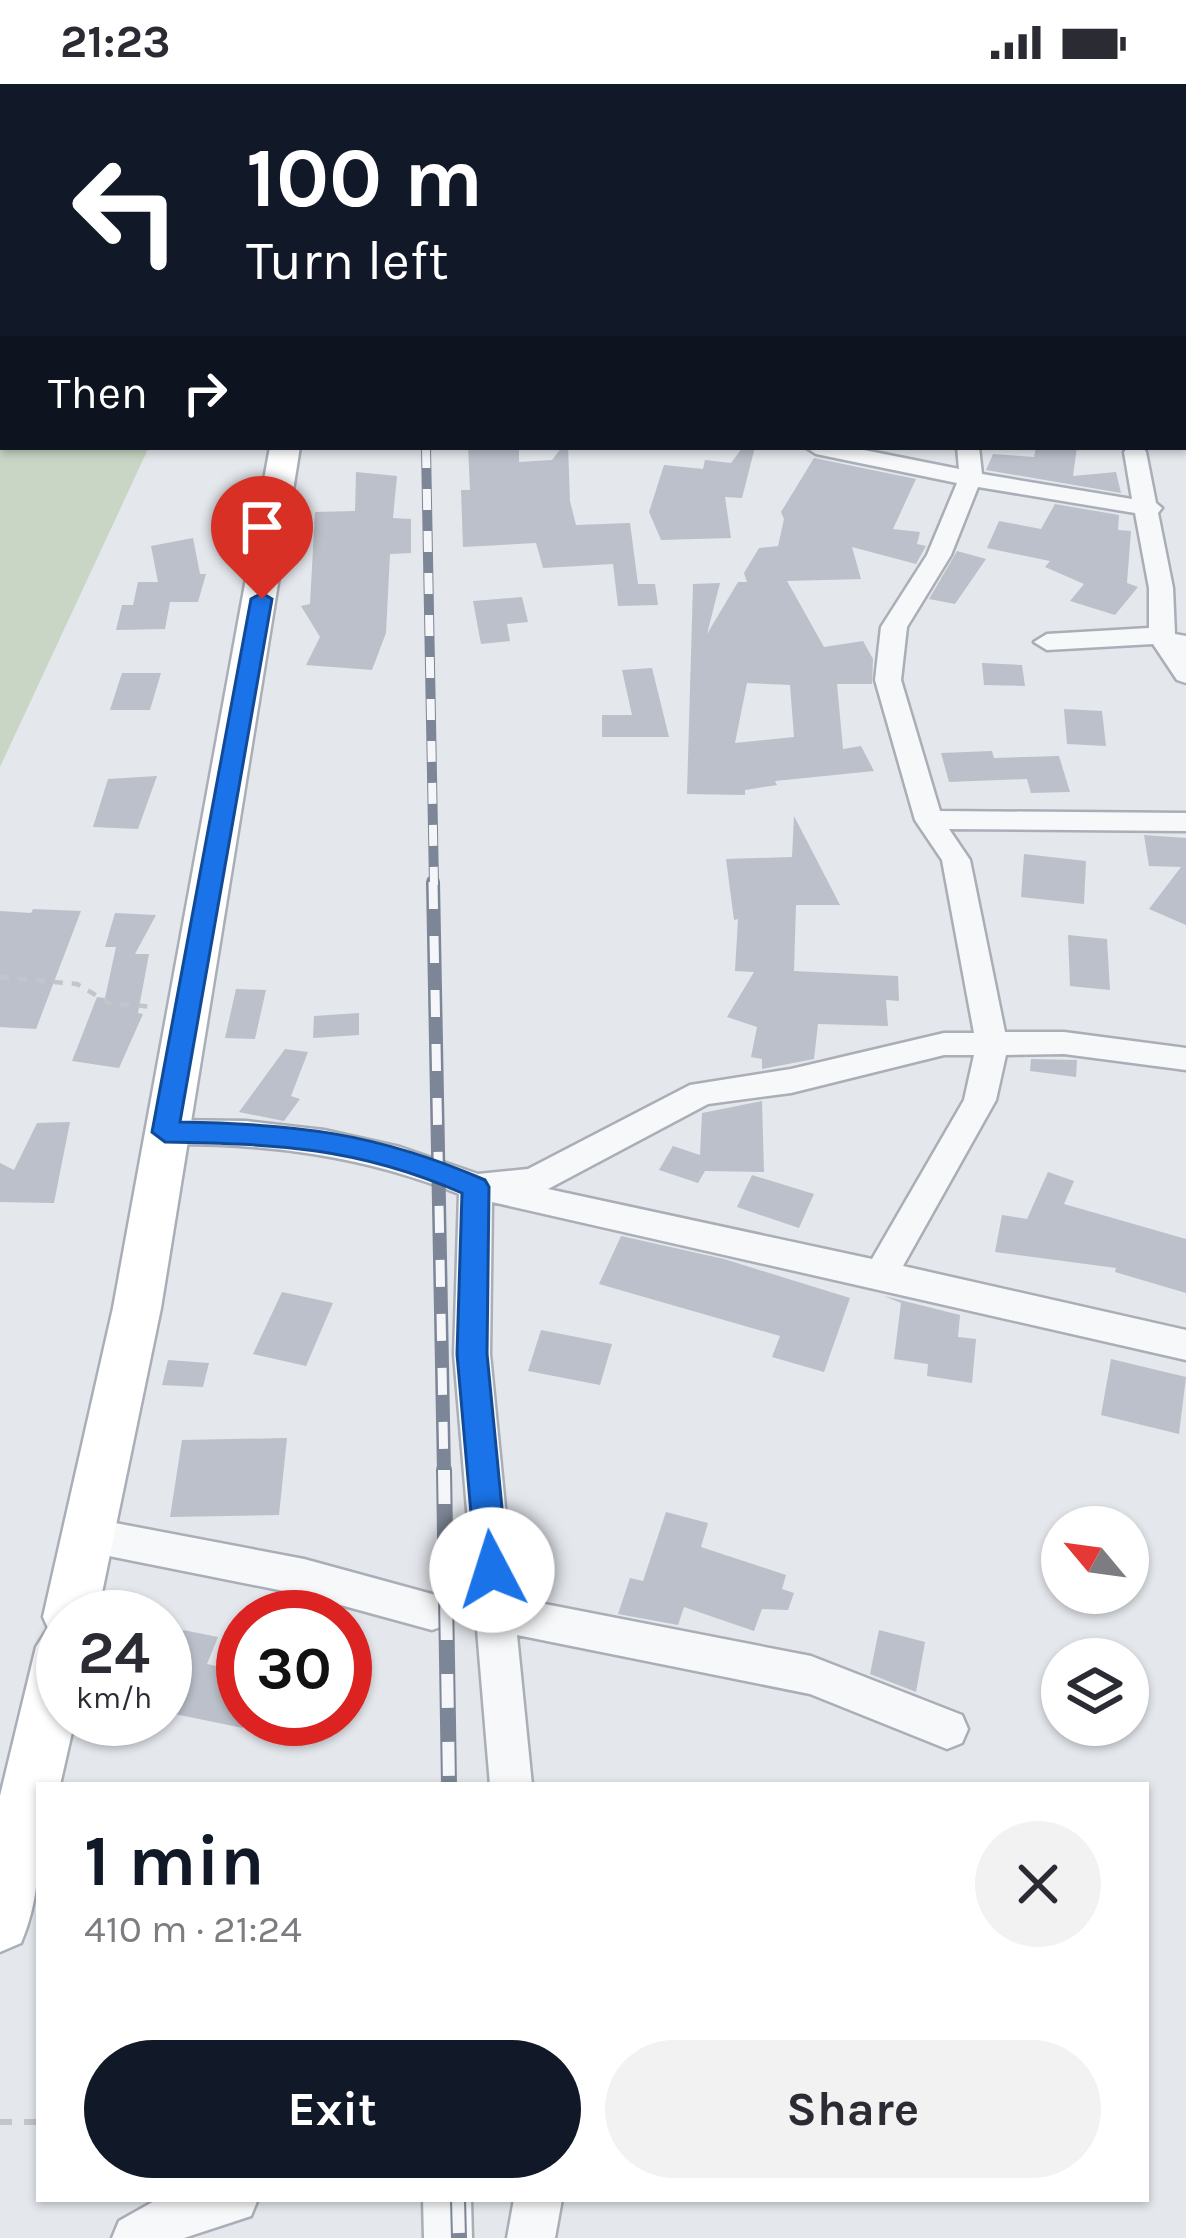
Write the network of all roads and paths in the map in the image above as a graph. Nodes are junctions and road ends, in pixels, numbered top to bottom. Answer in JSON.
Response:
{"nodes":[{"id":1,"x":284,"y":450,"type":"edge"},
{"id":2,"x":831,"y":450,"type":"edge"},
{"id":3,"x":968,"y":450,"type":"edge"},
{"id":4,"x":1136,"y":452,"type":"dead end"},
{"id":5,"x":970,"y":477,"type":"junction"},
{"id":6,"x":1150,"y":508,"type":"junction"},
{"id":7,"x":1174,"y":641,"type":"edge"},
{"id":8,"x":1047,"y":642,"type":"dead end"},
{"id":9,"x":1186,"y":675,"type":"edge"},
{"id":10,"x":929,"y":820,"type":"junction"},
{"id":11,"x":1186,"y":822,"type":"edge"},
{"id":12,"x":0,"y":977,"type":"edge"},
{"id":13,"x":190,"y":1010,"type":"junction"},
{"id":14,"x":992,"y":1045,"type":"junction"},
{"id":15,"x":1186,"y":1059,"type":"edge"},
{"id":16,"x":165,"y":1132,"type":"junction"},
{"id":17,"x":476,"y":1187,"type":"junction"},
{"id":18,"x":880,"y":1276,"type":"junction"},
{"id":19,"x":1186,"y":1346,"type":"edge"},
{"id":20,"x":89,"y":1535,"type":"junction"},
{"id":21,"x":76,"y":1590,"type":"edge"},
{"id":22,"x":432,"y":1612,"type":"dead end"},
{"id":23,"x":496,"y":1613,"type":"junction"},
{"id":24,"x":947,"y":1729,"type":"dead end"},
{"id":25,"x":40,"y":1746,"type":"edge"},
{"id":26,"x":511,"y":1782,"type":"edge"},
{"id":27,"x":0,"y":1922,"type":"edge"},
{"id":28,"x":0,"y":2122,"type":"edge"},
{"id":29,"x":36,"y":2122,"type":"edge"},
{"id":30,"x":223,"y":2202,"type":"edge"},
{"id":31,"x":447,"y":2202,"type":"edge"},
{"id":32,"x":538,"y":2202,"type":"edge"},
{"id":33,"x":136,"y":2238,"type":"edge"},
{"id":34,"x":448,"y":2238,"type":"edge"},
{"id":35,"x":532,"y":2238,"type":"edge"}],
"edges":[{"from":1,"to":13,"type":"main road"},
{"from":2,"to":5,"type":"street"},
{"from":3,"to":5,"type":"street"},
{"from":4,"to":6,"type":"street"},
{"from":5,"to":6,"type":"street"},
{"from":5,"to":10,"type":"street"},
{"from":6,"to":7,"type":"street"},
{"from":7,"to":8,"type":"street"},
{"from":7,"to":9,"type":"street"},
{"from":10,"to":11,"type":"street"},
{"from":10,"to":14,"type":"street"},
{"from":12,"to":13,"type":"path"},
{"from":13,"to":16,"type":"main road"},
{"from":14,"to":15,"type":"street"},
{"from":14,"to":17,"type":"street"},
{"from":14,"to":18,"type":"street"},
{"from":16,"to":17,"type":"street"},
{"from":16,"to":20,"type":"main road"},
{"from":17,"to":18,"type":"street"},
{"from":17,"to":23,"type":"street"},
{"from":18,"to":19,"type":"street"},
{"from":20,"to":21,"type":"main road"},
{"from":20,"to":22,"type":"street"},
{"from":23,"to":24,"type":"street"},
{"from":23,"to":26,"type":"street"},
{"from":25,"to":27,"type":"main road"},
{"from":28,"to":29,"type":"path"},
{"from":30,"to":33,"type":"street"},
{"from":31,"to":34,"type":"street"},
{"from":32,"to":35,"type":"street"}]}
